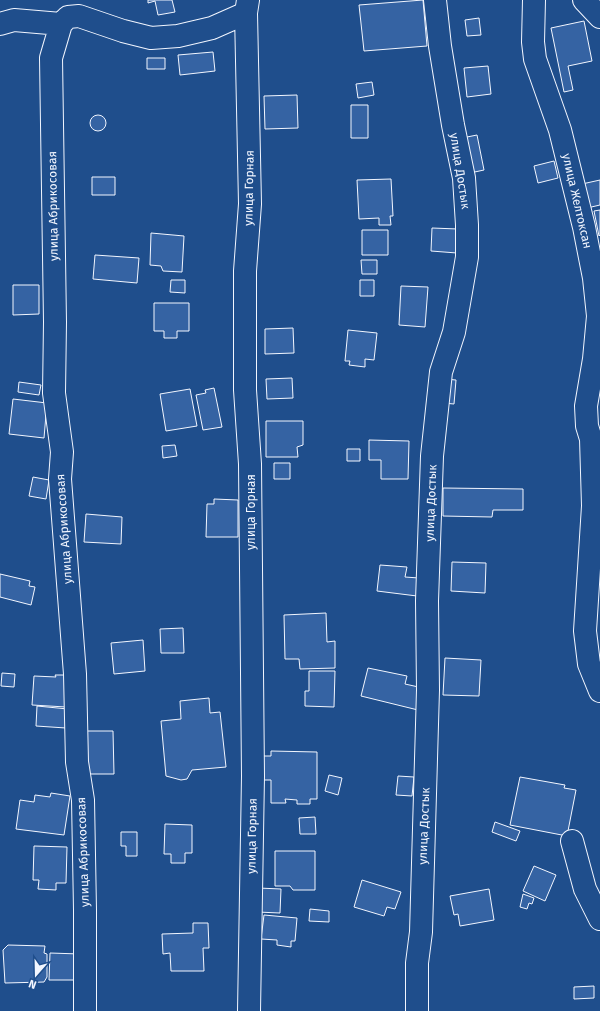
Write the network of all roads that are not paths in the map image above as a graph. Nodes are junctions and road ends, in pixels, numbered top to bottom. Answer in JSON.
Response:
{"nodes":[{"id":1,"x":434,"y":0,"type":"edge"},
{"id":2,"x":534,"y":0,"type":"edge"},
{"id":3,"x":584,"y":0,"type":"edge"},
{"id":4,"x":247,"y":7,"type":"edge"},
{"id":5,"x":600,"y":17,"type":"edge"},
{"id":6,"x":0,"y":24,"type":"edge"},
{"id":7,"x":61,"y":24,"type":"junction"},
{"id":8,"x":600,"y":691,"type":"edge"},
{"id":9,"x":572,"y":841,"type":"dead end"},
{"id":10,"x":600,"y":919,"type":"edge"},
{"id":11,"x":85,"y":1011,"type":"edge"},
{"id":12,"x":249,"y":1011,"type":"edge"},
{"id":13,"x":417,"y":1011,"type":"edge"}],
"edges":[{"from":1,"to":13,"type":"street","name":"улица Достык"},
{"from":2,"to":8,"type":"street","name":"улица Желтоксан"},
{"from":3,"to":5,"type":"street"},
{"from":4,"to":7,"type":"street"},
{"from":4,"to":12,"type":"street","name":"улица Горная"},
{"from":6,"to":7,"type":"street"},
{"from":7,"to":11,"type":"street","name":"улица Абрикосовая"},
{"from":9,"to":10,"type":"street"}]}
